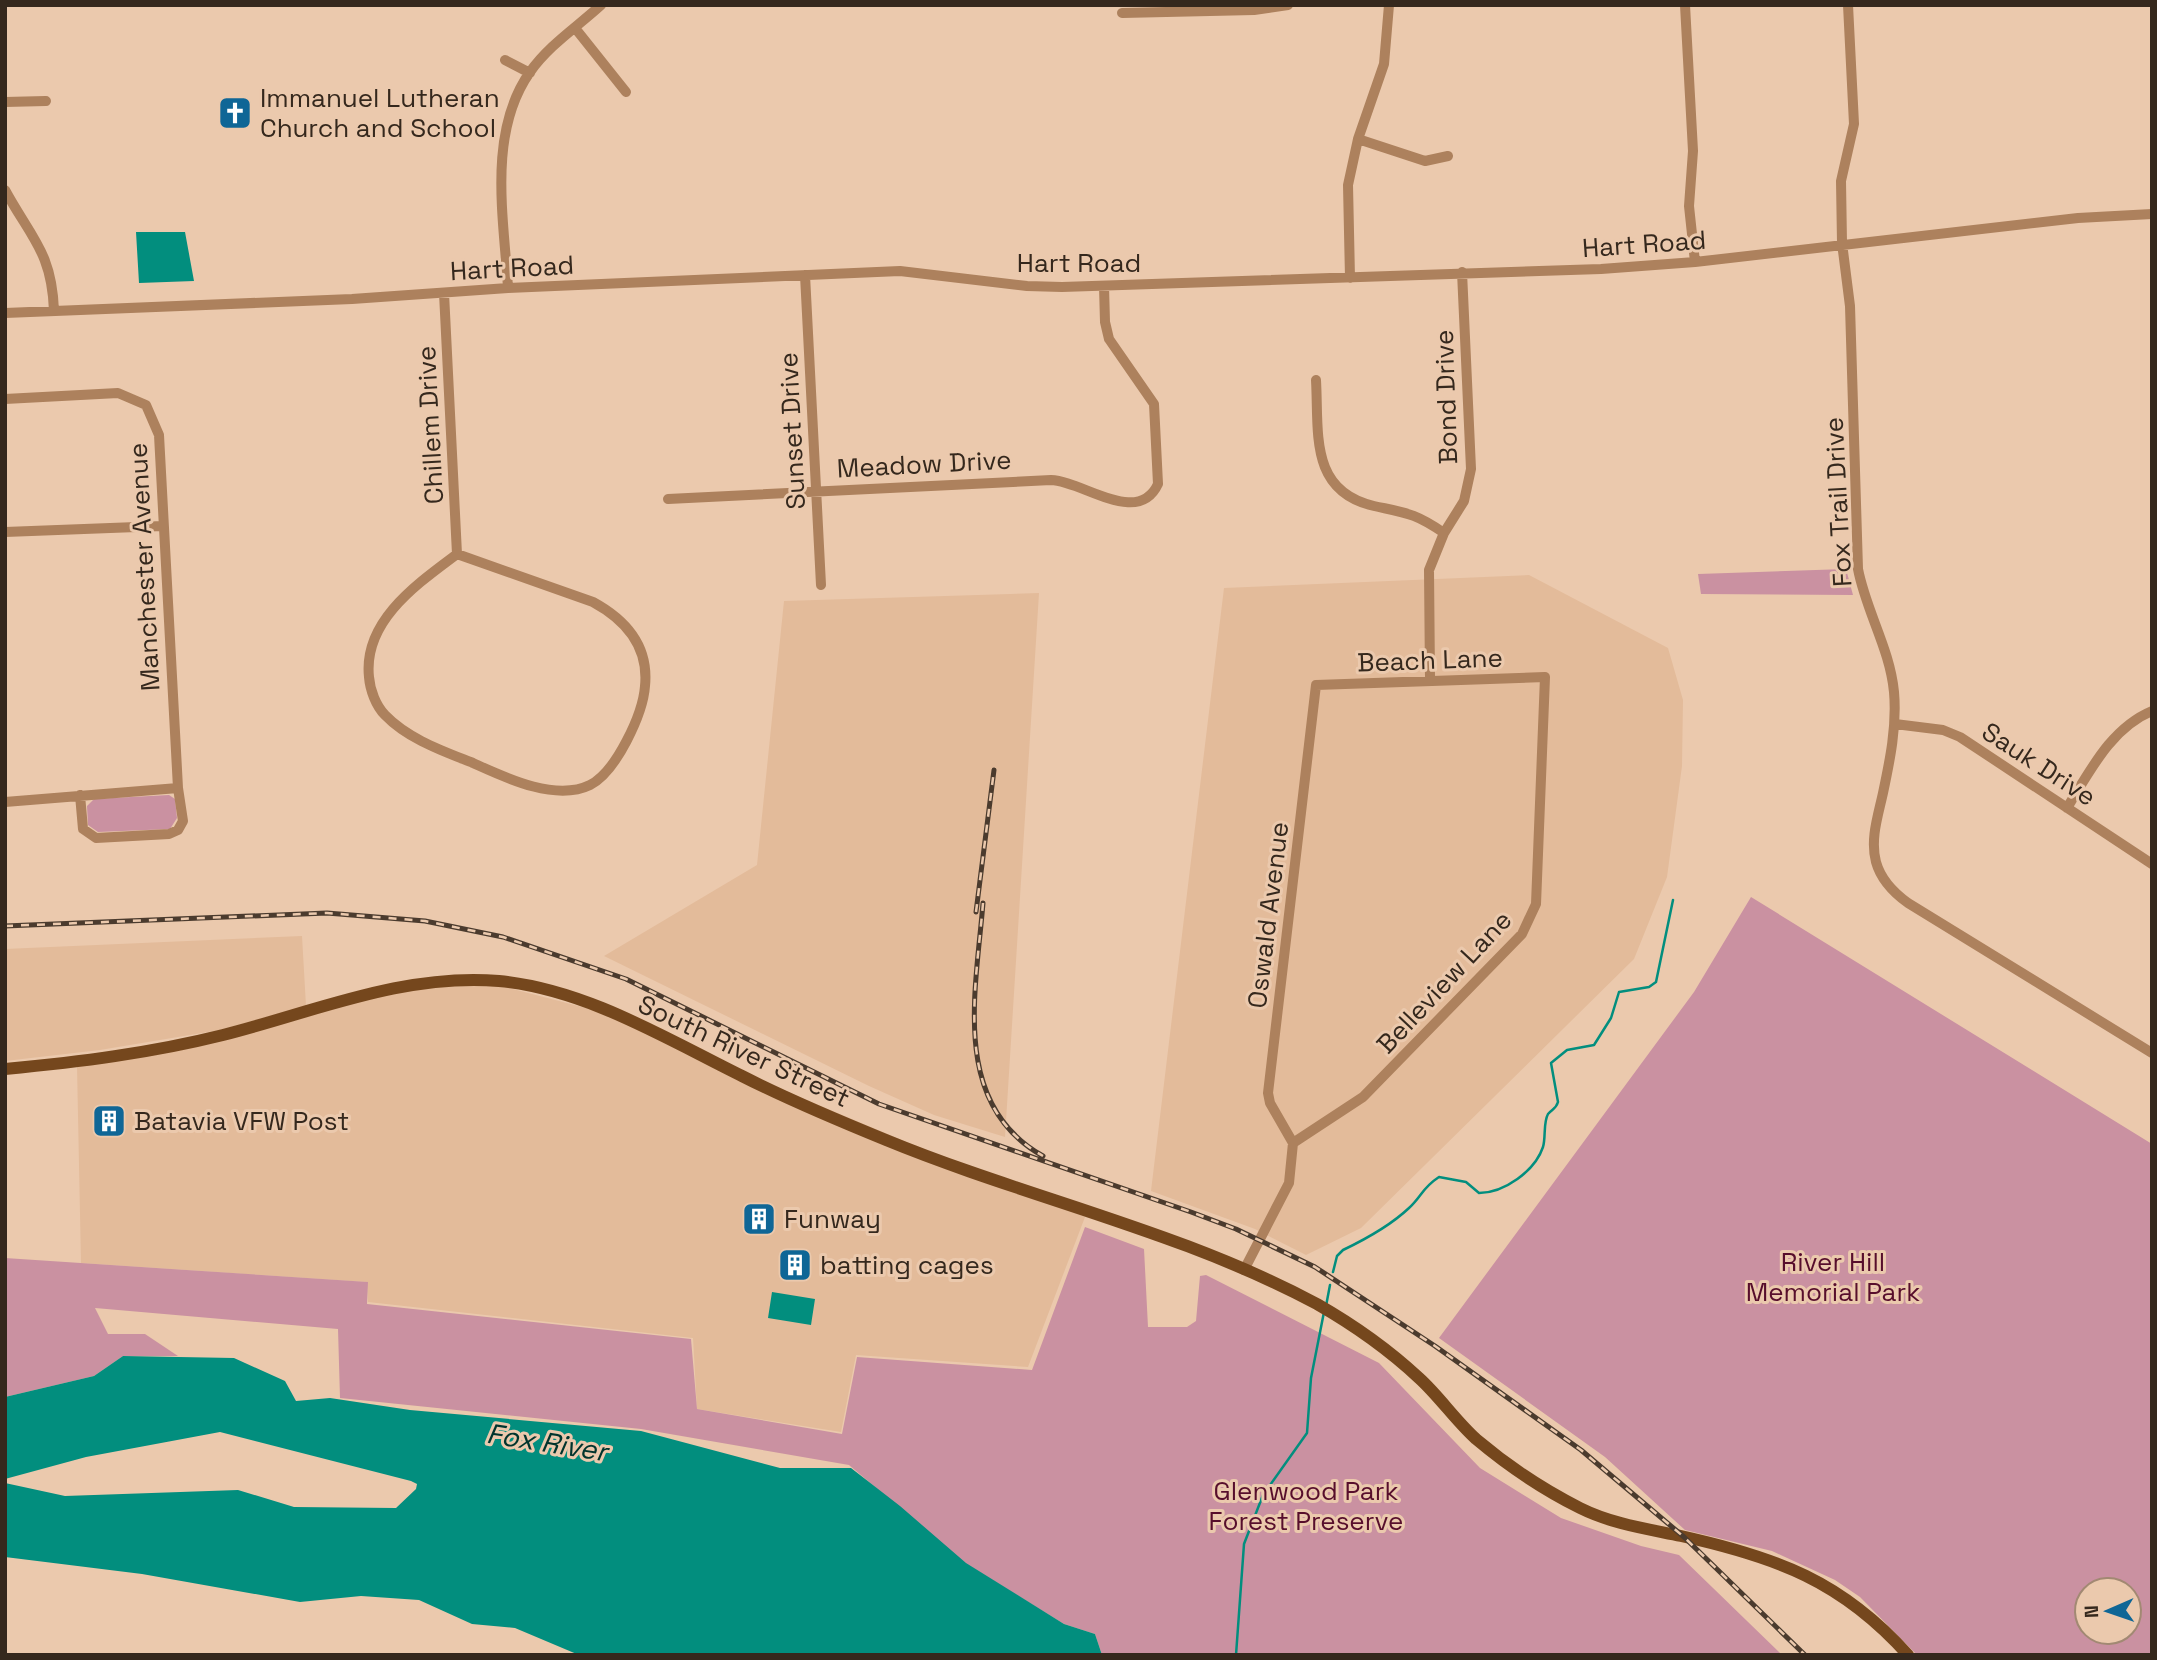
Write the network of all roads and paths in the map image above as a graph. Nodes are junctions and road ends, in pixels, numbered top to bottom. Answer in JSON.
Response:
{"nodes":[{"id":1,"x":601,"y":5,"type":"edge"},
{"id":2,"x":1288,"y":5,"type":"edge"},
{"id":3,"x":1389,"y":5,"type":"edge"},
{"id":4,"x":1685,"y":5,"type":"edge"},
{"id":5,"x":1848,"y":5,"type":"edge"},
{"id":6,"x":1184,"y":8,"type":"edge"},
{"id":7,"x":1122,"y":13,"type":"dead end"},
{"id":8,"x":575,"y":28,"type":"junction"},
{"id":9,"x":505,"y":60,"type":"dead end"},
{"id":10,"x":530,"y":73,"type":"junction"},
{"id":11,"x":626,"y":92,"type":"dead end"},
{"id":12,"x":46,"y":101,"type":"dead end"},
{"id":13,"x":5,"y":102,"type":"edge"},
{"id":14,"x":1358,"y":139,"type":"junction"},
{"id":15,"x":1448,"y":156,"type":"dead end"},
{"id":16,"x":5,"y":190,"type":"edge"},
{"id":17,"x":2152,"y":214,"type":"edge"},
{"id":18,"x":1842,"y":243,"type":"junction"},
{"id":19,"x":1695,"y":262,"type":"junction"},
{"id":20,"x":1462,"y":272,"type":"junction"},
{"id":21,"x":805,"y":275,"type":"junction"},
{"id":22,"x":1350,"y":278,"type":"junction"},
{"id":23,"x":1104,"y":286,"type":"junction"},
{"id":24,"x":508,"y":288,"type":"junction"},
{"id":25,"x":444,"y":293,"type":"junction"},
{"id":26,"x":54,"y":311,"type":"junction"},
{"id":27,"x":5,"y":313,"type":"edge"},
{"id":28,"x":1316,"y":380,"type":"dead end"},
{"id":29,"x":5,"y":399,"type":"edge"},
{"id":30,"x":816,"y":490,"type":"junction"},
{"id":31,"x":668,"y":499,"type":"dead end"},
{"id":32,"x":163,"y":526,"type":"junction"},
{"id":33,"x":5,"y":532,"type":"edge"},
{"id":34,"x":1444,"y":533,"type":"junction"},
{"id":35,"x":457,"y":554,"type":"junction"},
{"id":36,"x":821,"y":586,"type":"dead end"},
{"id":37,"x":1545,"y":677,"type":"joint"},
{"id":38,"x":1430,"y":679,"type":"junction"},
{"id":39,"x":1316,"y":685,"type":"joint"},
{"id":40,"x":2152,"y":711,"type":"edge"},
{"id":41,"x":1895,"y":724,"type":"junction"},
{"id":42,"x":178,"y":788,"type":"junction"},
{"id":43,"x":80,"y":795,"type":"junction"},
{"id":44,"x":5,"y":802,"type":"edge"},
{"id":45,"x":2067,"y":808,"type":"junction"},
{"id":46,"x":2152,"y":864,"type":"edge"},
{"id":47,"x":2152,"y":1053,"type":"edge"},
{"id":48,"x":5,"y":1069,"type":"edge"},
{"id":49,"x":1293,"y":1143,"type":"junction"},
{"id":50,"x":1244,"y":1270,"type":"junction"},
{"id":51,"x":1908,"y":1655,"type":"edge"}],
"edges":[{"from":1,"to":8,"type":"street"},
{"from":2,"to":6,"type":"street"},
{"from":3,"to":14,"type":"street"},
{"from":4,"to":19,"type":"street"},
{"from":5,"to":18,"type":"street","name":"Fox Trail Drive"},
{"from":6,"to":7,"type":"street"},
{"from":8,"to":10,"type":"street"},
{"from":8,"to":11,"type":"street"},
{"from":9,"to":10,"type":"street"},
{"from":10,"to":24,"type":"street"},
{"from":12,"to":13,"type":"street"},
{"from":14,"to":15,"type":"street"},
{"from":14,"to":22,"type":"street"},
{"from":16,"to":26,"type":"street"},
{"from":17,"to":18,"type":"street","name":"Hart Road"},
{"from":18,"to":19,"type":"street","name":"Hart Road"},
{"from":18,"to":41,"type":"street","name":"Fox Trail Drive"},
{"from":19,"to":20,"type":"street","name":"Hart Road"},
{"from":20,"to":22,"type":"street","name":"Hart Road"},
{"from":20,"to":34,"type":"street","name":"Bond Drive"},
{"from":21,"to":23,"type":"street","name":"Hart Road"},
{"from":21,"to":24,"type":"street","name":"Hart Road"},
{"from":21,"to":30,"type":"street","name":"Sunset Drive"},
{"from":22,"to":23,"type":"street","name":"Hart Road"},
{"from":23,"to":30,"type":"street","name":"Meadow Drive"},
{"from":24,"to":25,"type":"street","name":"Hart Road"},
{"from":25,"to":26,"type":"street","name":"Hart Road"},
{"from":25,"to":35,"type":"street","name":"Chillem Drive"},
{"from":26,"to":27,"type":"street","name":"Hart Road"},
{"from":28,"to":34,"type":"street"},
{"from":29,"to":32,"type":"street","name":"Manchester Avenue"},
{"from":30,"to":31,"type":"street","name":"Meadow Drive"},
{"from":30,"to":36,"type":"street","name":"Sunset Drive"},
{"from":32,"to":33,"type":"street"},
{"from":32,"to":42,"type":"street","name":"Manchester Avenue"},
{"from":34,"to":38,"type":"street","name":"Bond Drive"},
{"from":35,"to":35,"type":"street"},
{"from":37,"to":38,"type":"street","name":"Beach Lane"},
{"from":37,"to":49,"type":"street","name":"Belleview Lane"},
{"from":38,"to":39,"type":"street","name":"Beach Lane"},
{"from":39,"to":49,"type":"street","name":"Oswald Avenue"},
{"from":40,"to":45,"type":"street"},
{"from":41,"to":45,"type":"street","name":"Sauk Drive"},
{"from":41,"to":47,"type":"street","name":"Fox Trail Drive"},
{"from":42,"to":43,"type":"street"},
{"from":42,"to":43,"type":"street","name":"Manchester Avenue"},
{"from":43,"to":44,"type":"street"},
{"from":45,"to":46,"type":"street","name":"Sauk Drive"},
{"from":48,"to":50,"type":"main road","name":"South River Street"},
{"from":49,"to":50,"type":"street"},
{"from":50,"to":51,"type":"main road","name":"South River Street"}]}
